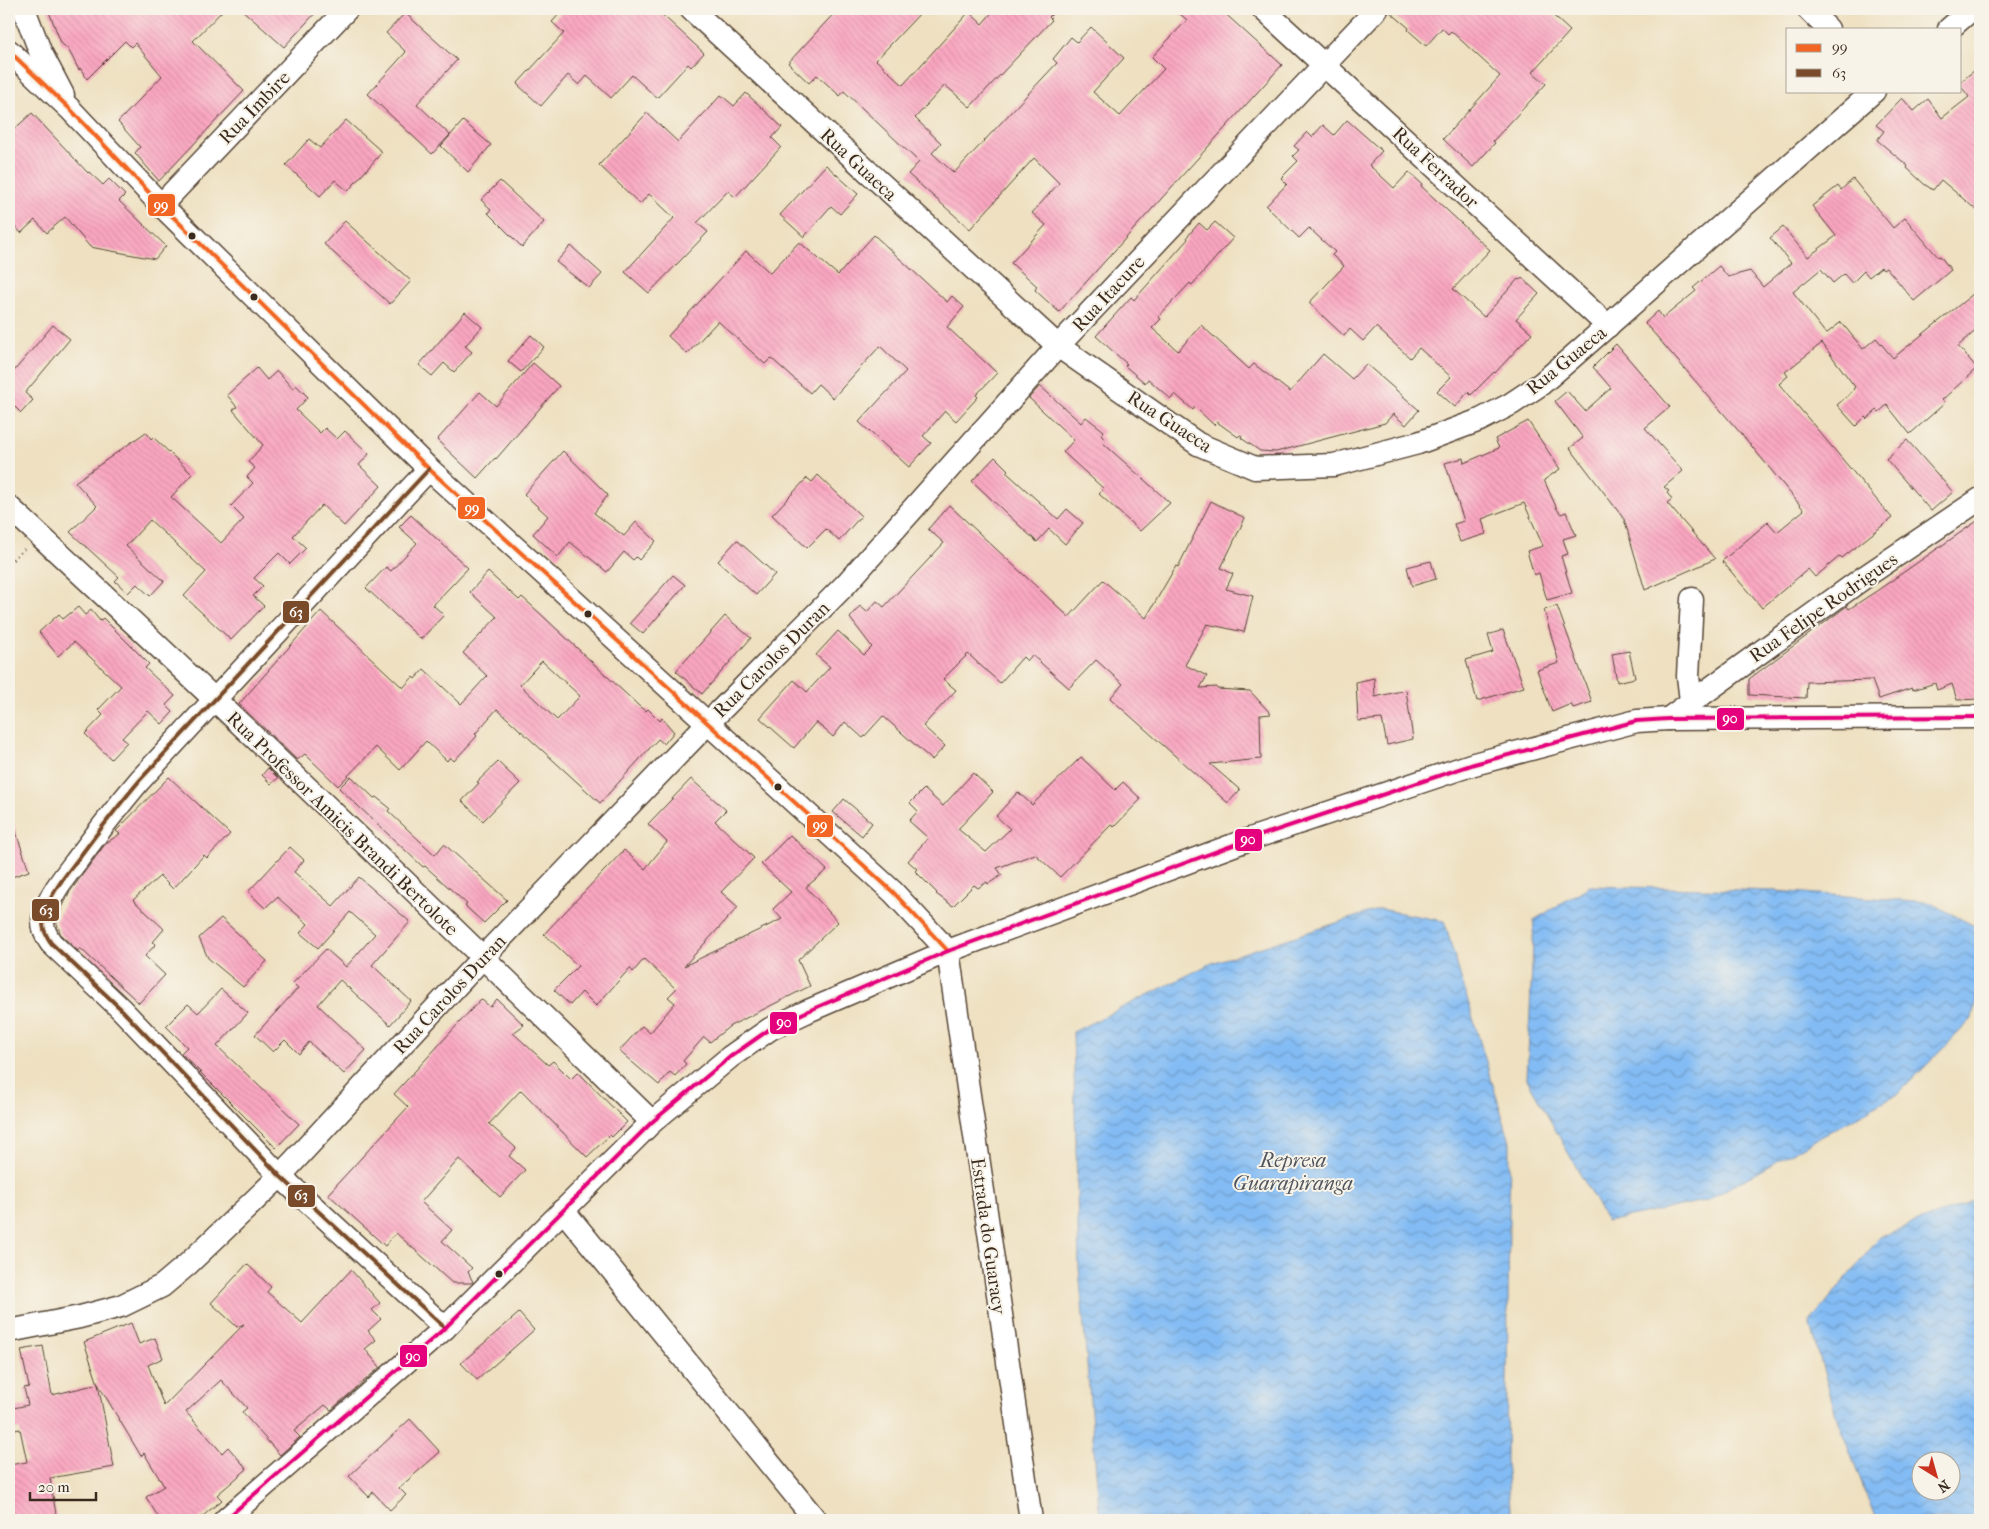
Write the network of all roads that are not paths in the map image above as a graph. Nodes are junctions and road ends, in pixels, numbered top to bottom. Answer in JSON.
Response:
{"nodes":[{"id":1,"x":24,"y":9,"type":"edge"},
{"id":2,"x":347,"y":9,"type":"edge"},
{"id":3,"x":691,"y":9,"type":"edge"},
{"id":4,"x":1263,"y":9,"type":"edge"},
{"id":5,"x":1377,"y":9,"type":"edge"},
{"id":6,"x":1808,"y":9,"type":"edge"},
{"id":7,"x":1972,"y":9,"type":"edge"},
{"id":8,"x":1827,"y":28,"type":"edge"},
{"id":9,"x":1950,"y":28,"type":"edge"},
{"id":10,"x":9,"y":51,"type":"edge"},
{"id":11,"x":1324,"y":64,"type":"junction"},
{"id":12,"x":1873,"y":92,"type":"edge"},
{"id":13,"x":70,"y":109,"type":"junction"},
{"id":14,"x":161,"y":205,"type":"junction"},
{"id":15,"x":1608,"y":326,"type":"junction"},
{"id":16,"x":1058,"y":346,"type":"junction"},
{"id":17,"x":429,"y":469,"type":"junction"},
{"id":18,"x":1980,"y":499,"type":"edge"},
{"id":19,"x":9,"y":507,"type":"edge"},
{"id":20,"x":846,"y":584,"type":"joint"},
{"id":21,"x":1692,"y":599,"type":"dead end"},
{"id":22,"x":216,"y":700,"type":"junction"},
{"id":23,"x":1692,"y":701,"type":"junction"},
{"id":24,"x":1980,"y":717,"type":"edge"},
{"id":25,"x":1668,"y":719,"type":"junction"},
{"id":26,"x":707,"y":724,"type":"junction"},
{"id":27,"x":948,"y":951,"type":"junction"},
{"id":28,"x":483,"y":957,"type":"junction"},
{"id":29,"x":652,"y":1122,"type":"junction"},
{"id":30,"x":280,"y":1176,"type":"junction"},
{"id":31,"x":563,"y":1210,"type":"junction"},
{"id":32,"x":445,"y":1328,"type":"junction"},
{"id":33,"x":9,"y":1331,"type":"edge"},
{"id":34,"x":814,"y":1518,"type":"dead end"},
{"id":35,"x":225,"y":1520,"type":"edge"},
{"id":36,"x":1031,"y":1520,"type":"edge"}],
"edges":[{"from":1,"to":13,"type":"street"},
{"from":2,"to":14,"type":"street","name":"Rua Imbire"},
{"from":3,"to":16,"type":"street","name":"Rua Guaeca"},
{"from":4,"to":11,"type":"street","name":"Rua Ferrador"},
{"from":5,"to":11,"type":"street","name":"Rua Itacure"},
{"from":6,"to":8,"type":"street"},
{"from":7,"to":9,"type":"street"},
{"from":10,"to":13,"type":"street"},
{"from":11,"to":15,"type":"street","name":"Rua Ferrador"},
{"from":11,"to":16,"type":"street","name":"Rua Itacure"},
{"from":12,"to":15,"type":"street","name":"Rua Guaeca"},
{"from":13,"to":14,"type":"street"},
{"from":14,"to":17,"type":"street"},
{"from":15,"to":16,"type":"street","name":"Rua Guaeca"},
{"from":16,"to":20,"type":"street","name":"Rua Itacure"},
{"from":17,"to":22,"type":"street"},
{"from":17,"to":26,"type":"street"},
{"from":18,"to":23,"type":"street","name":"Rua Felipe Rodrigues"},
{"from":19,"to":22,"type":"street","name":"Rua Professor Amicis Brandi Bertolote"},
{"from":20,"to":26,"type":"street","name":"Rua Carolos Duran"},
{"from":21,"to":23,"type":"street"},
{"from":22,"to":28,"type":"street","name":"Rua Professor Amicis Brandi Bertolote"},
{"from":22,"to":30,"type":"street"},
{"from":23,"to":25,"type":"street","name":"Rua Felipe Rodrigues"},
{"from":24,"to":25,"type":"street"},
{"from":25,"to":27,"type":"street"},
{"from":26,"to":27,"type":"street"},
{"from":26,"to":28,"type":"street","name":"Rua Carolos Duran"},
{"from":27,"to":29,"type":"street"},
{"from":27,"to":36,"type":"street","name":"Estrada do Guaracy"},
{"from":28,"to":29,"type":"street","name":"Rua Professor Amicis Brandi Bertolote"},
{"from":28,"to":30,"type":"street","name":"Rua Carolos Duran"},
{"from":29,"to":31,"type":"street"},
{"from":30,"to":32,"type":"street"},
{"from":30,"to":33,"type":"street","name":"Rua Carolos Duran"},
{"from":31,"to":32,"type":"street"},
{"from":31,"to":34,"type":"street"},
{"from":32,"to":35,"type":"street"}]}
